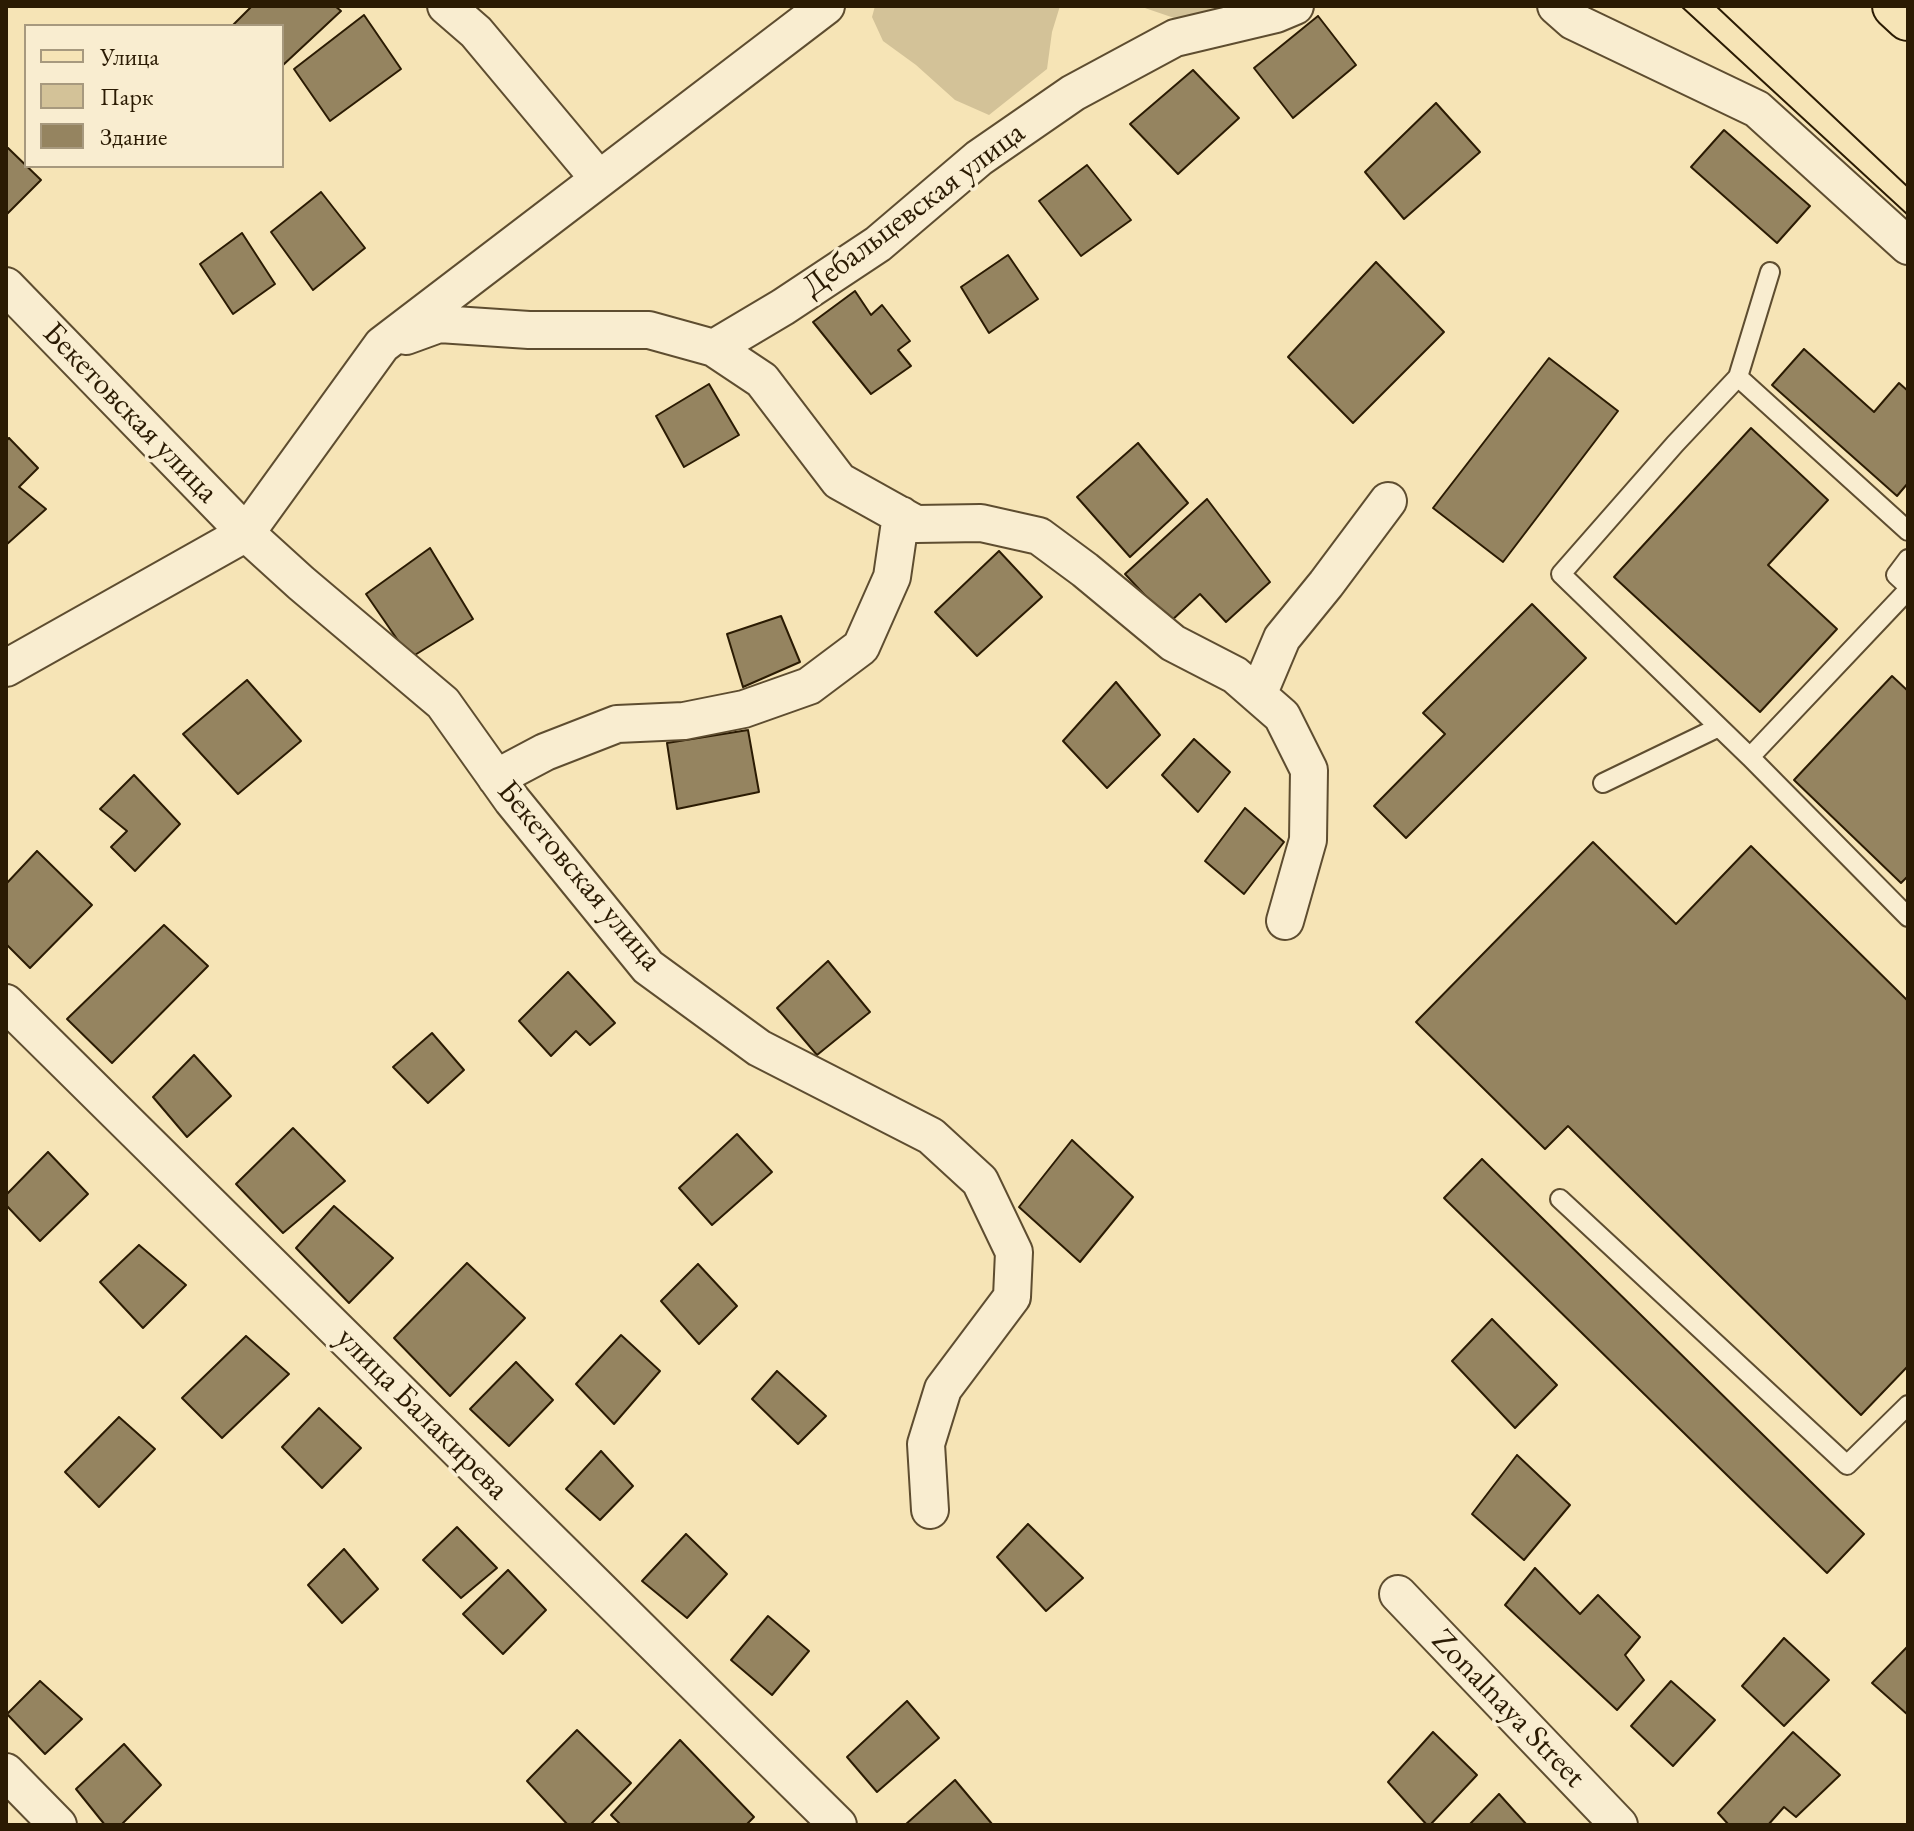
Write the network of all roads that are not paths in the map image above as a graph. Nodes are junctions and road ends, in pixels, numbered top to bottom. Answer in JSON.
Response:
{"nodes":[{"id":1,"x":446,"y":6,"type":"edge"},
{"id":2,"x":826,"y":6,"type":"edge"},
{"id":3,"x":1295,"y":6,"type":"edge"},
{"id":4,"x":1556,"y":6,"type":"edge"},
{"id":5,"x":1895,"y":6,"type":"edge"},
{"id":6,"x":1908,"y":18,"type":"edge"},
{"id":7,"x":599,"y":179,"type":"junction"},
{"id":8,"x":1908,"y":246,"type":"edge"},
{"id":9,"x":1770,"y":272,"type":"dead end"},
{"id":10,"x":6,"y":286,"type":"edge"},
{"id":11,"x":382,"y":345,"type":"junction"},
{"id":12,"x":714,"y":348,"type":"junction"},
{"id":13,"x":1738,"y":377,"type":"junction"},
{"id":14,"x":1388,"y":501,"type":"dead end"},
{"id":15,"x":901,"y":515,"type":"junction"},
{"id":16,"x":1908,"y":531,"type":"edge"},
{"id":17,"x":246,"y":533,"type":"junction"},
{"id":18,"x":1908,"y":559,"type":"edge"},
{"id":19,"x":1908,"y":588,"type":"edge"},
{"id":20,"x":6,"y":668,"type":"edge"},
{"id":21,"x":1258,"y":695,"type":"junction"},
{"id":22,"x":1719,"y":727,"type":"junction"},
{"id":23,"x":1750,"y":757,"type":"junction"},
{"id":24,"x":496,"y":778,"type":"junction"},
{"id":25,"x":1603,"y":783,"type":"dead end"},
{"id":26,"x":1908,"y":917,"type":"edge"},
{"id":27,"x":1285,"y":921,"type":"dead end"},
{"id":28,"x":6,"y":1003,"type":"edge"},
{"id":29,"x":1560,"y":1199,"type":"dead end"},
{"id":30,"x":1908,"y":1405,"type":"edge"},
{"id":31,"x":930,"y":1510,"type":"dead end"},
{"id":32,"x":1398,"y":1594,"type":"dead end"},
{"id":33,"x":6,"y":1772,"type":"edge"},
{"id":34,"x":58,"y":1825,"type":"edge"},
{"id":35,"x":838,"y":1825,"type":"edge"},
{"id":36,"x":1619,"y":1825,"type":"edge"}],
"edges":[{"from":1,"to":7,"type":"street"},
{"from":2,"to":7,"type":"street"},
{"from":3,"to":12,"type":"street","name":"Дебальцевская улица"},
{"from":4,"to":8,"type":"street"},
{"from":5,"to":6,"type":"main road"},
{"from":7,"to":11,"type":"street"},
{"from":9,"to":13,"type":"lane"},
{"from":10,"to":17,"type":"street","name":"Бекетовская улица"},
{"from":11,"to":12,"type":"street"},
{"from":11,"to":17,"type":"street"},
{"from":12,"to":15,"type":"street"},
{"from":13,"to":16,"type":"lane"},
{"from":13,"to":22,"type":"lane"},
{"from":14,"to":21,"type":"street"},
{"from":15,"to":21,"type":"street"},
{"from":15,"to":24,"type":"street"},
{"from":17,"to":20,"type":"street"},
{"from":17,"to":24,"type":"street","name":"Бекетовская улица"},
{"from":18,"to":19,"type":"lane"},
{"from":19,"to":23,"type":"lane"},
{"from":21,"to":27,"type":"street"},
{"from":22,"to":23,"type":"lane"},
{"from":22,"to":25,"type":"lane"},
{"from":23,"to":26,"type":"lane"},
{"from":24,"to":31,"type":"street","name":"Бекетовская улица"},
{"from":28,"to":35,"type":"street","name":"улица Балакирева"},
{"from":29,"to":30,"type":"lane"},
{"from":32,"to":36,"type":"street","name":"Zonalnaya Street"},
{"from":33,"to":34,"type":"street"}]}
